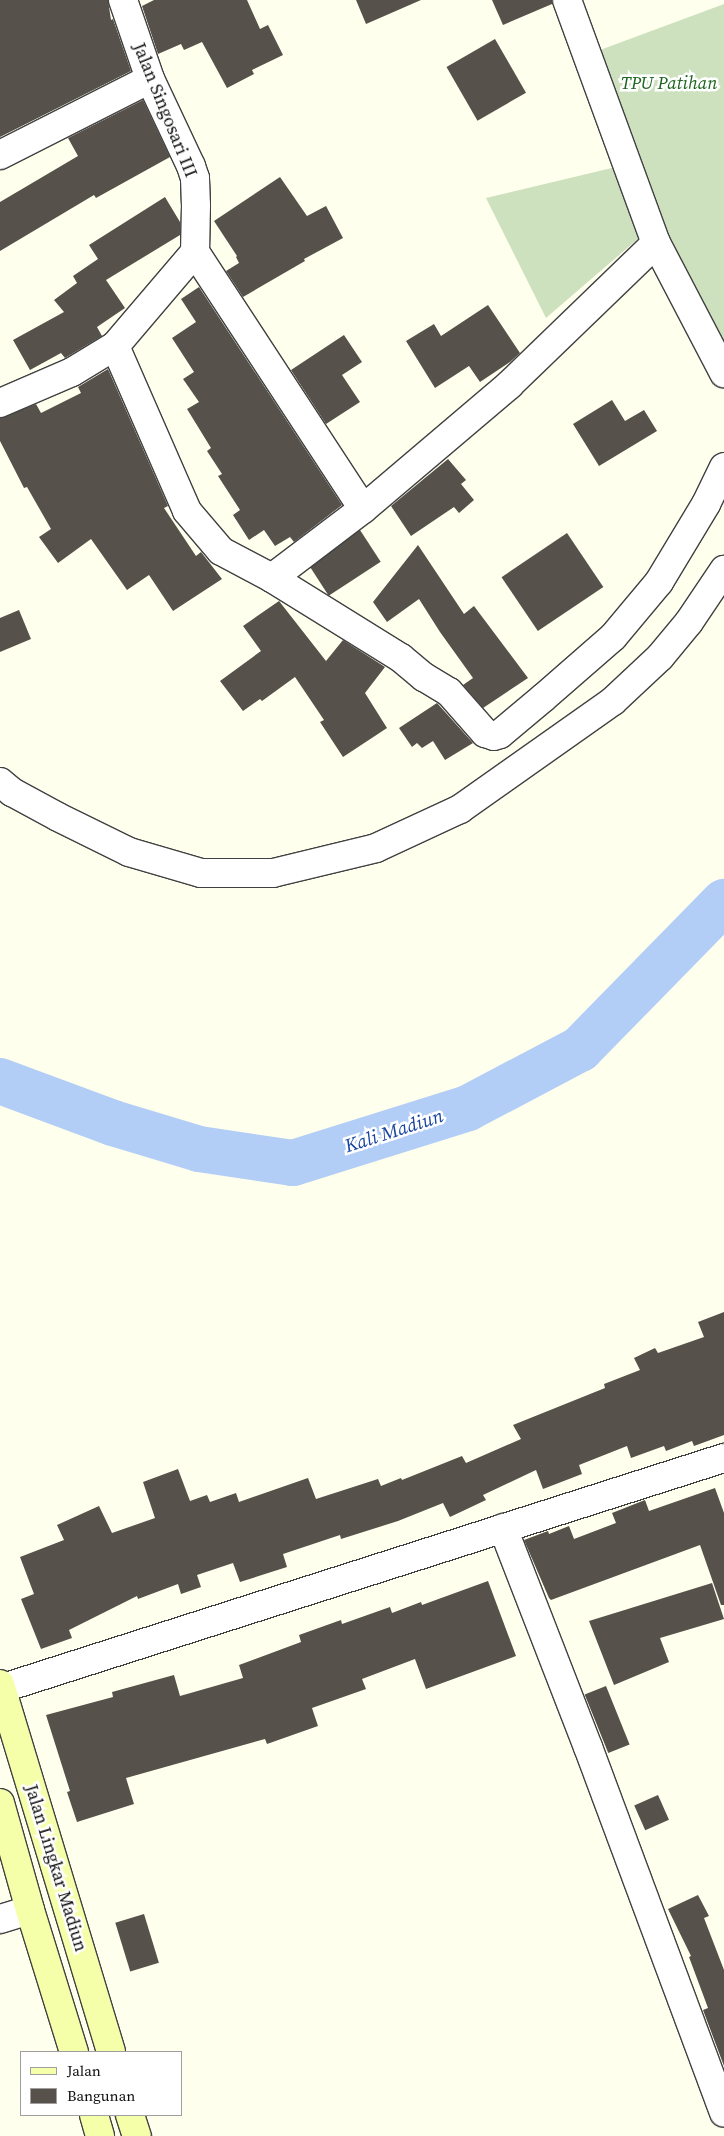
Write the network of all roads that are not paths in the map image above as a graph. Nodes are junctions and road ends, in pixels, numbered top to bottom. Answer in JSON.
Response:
{"nodes":[{"id":1,"x":123,"y":0,"type":"edge"},
{"id":2,"x":567,"y":0,"type":"edge"},
{"id":3,"x":150,"y":79,"type":"junction"},
{"id":4,"x":0,"y":155,"type":"edge"},
{"id":5,"x":656,"y":242,"type":"junction"},
{"id":6,"x":196,"y":252,"type":"junction"},
{"id":7,"x":115,"y":346,"type":"junction"},
{"id":8,"x":724,"y":373,"type":"edge"},
{"id":9,"x":0,"y":404,"type":"edge"},
{"id":10,"x":724,"y":467,"type":"edge"},
{"id":11,"x":362,"y":509,"type":"junction"},
{"id":12,"x":724,"y":570,"type":"edge"},
{"id":13,"x":272,"y":578,"type":"junction"},
{"id":14,"x":0,"y":782,"type":"edge"},
{"id":15,"x":724,"y":1458,"type":"edge"},
{"id":16,"x":503,"y":1528,"type":"junction"},
{"id":17,"x":0,"y":1687,"type":"edge"},
{"id":18,"x":0,"y":1803,"type":"edge"},
{"id":19,"x":30,"y":1910,"type":"junction"},
{"id":20,"x":0,"y":1919,"type":"edge"},
{"id":21,"x":74,"y":2051,"type":"edge"},
{"id":22,"x":111,"y":2051,"type":"edge"},
{"id":23,"x":724,"y":2112,"type":"edge"},
{"id":24,"x":94,"y":2116,"type":"edge"},
{"id":25,"x":130,"y":2116,"type":"edge"},
{"id":26,"x":100,"y":2136,"type":"edge"},
{"id":27,"x":137,"y":2136,"type":"edge"}],
"edges":[{"from":1,"to":3,"type":"street","name":"Jalan Singosari III"},
{"from":2,"to":5,"type":"street"},
{"from":3,"to":4,"type":"street"},
{"from":3,"to":6,"type":"street","name":"Jalan Singosari III"},
{"from":5,"to":8,"type":"street"},
{"from":5,"to":11,"type":"street"},
{"from":6,"to":7,"type":"street"},
{"from":6,"to":11,"type":"street"},
{"from":7,"to":9,"type":"street"},
{"from":7,"to":13,"type":"street"},
{"from":10,"to":13,"type":"street"},
{"from":11,"to":13,"type":"street"},
{"from":12,"to":14,"type":"street"},
{"from":15,"to":16,"type":"street"},
{"from":16,"to":17,"type":"street"},
{"from":16,"to":23,"type":"street"},
{"from":17,"to":22,"type":"main road","name":"Jalan Lingkar Madiun"},
{"from":18,"to":19,"type":"main road","name":"Jalan Lingkar Madiun"},
{"from":19,"to":20,"type":"street"},
{"from":19,"to":21,"type":"main road","name":"Jalan Lingkar Madiun"},
{"from":24,"to":26,"type":"main road"},
{"from":25,"to":27,"type":"main road"}]}
